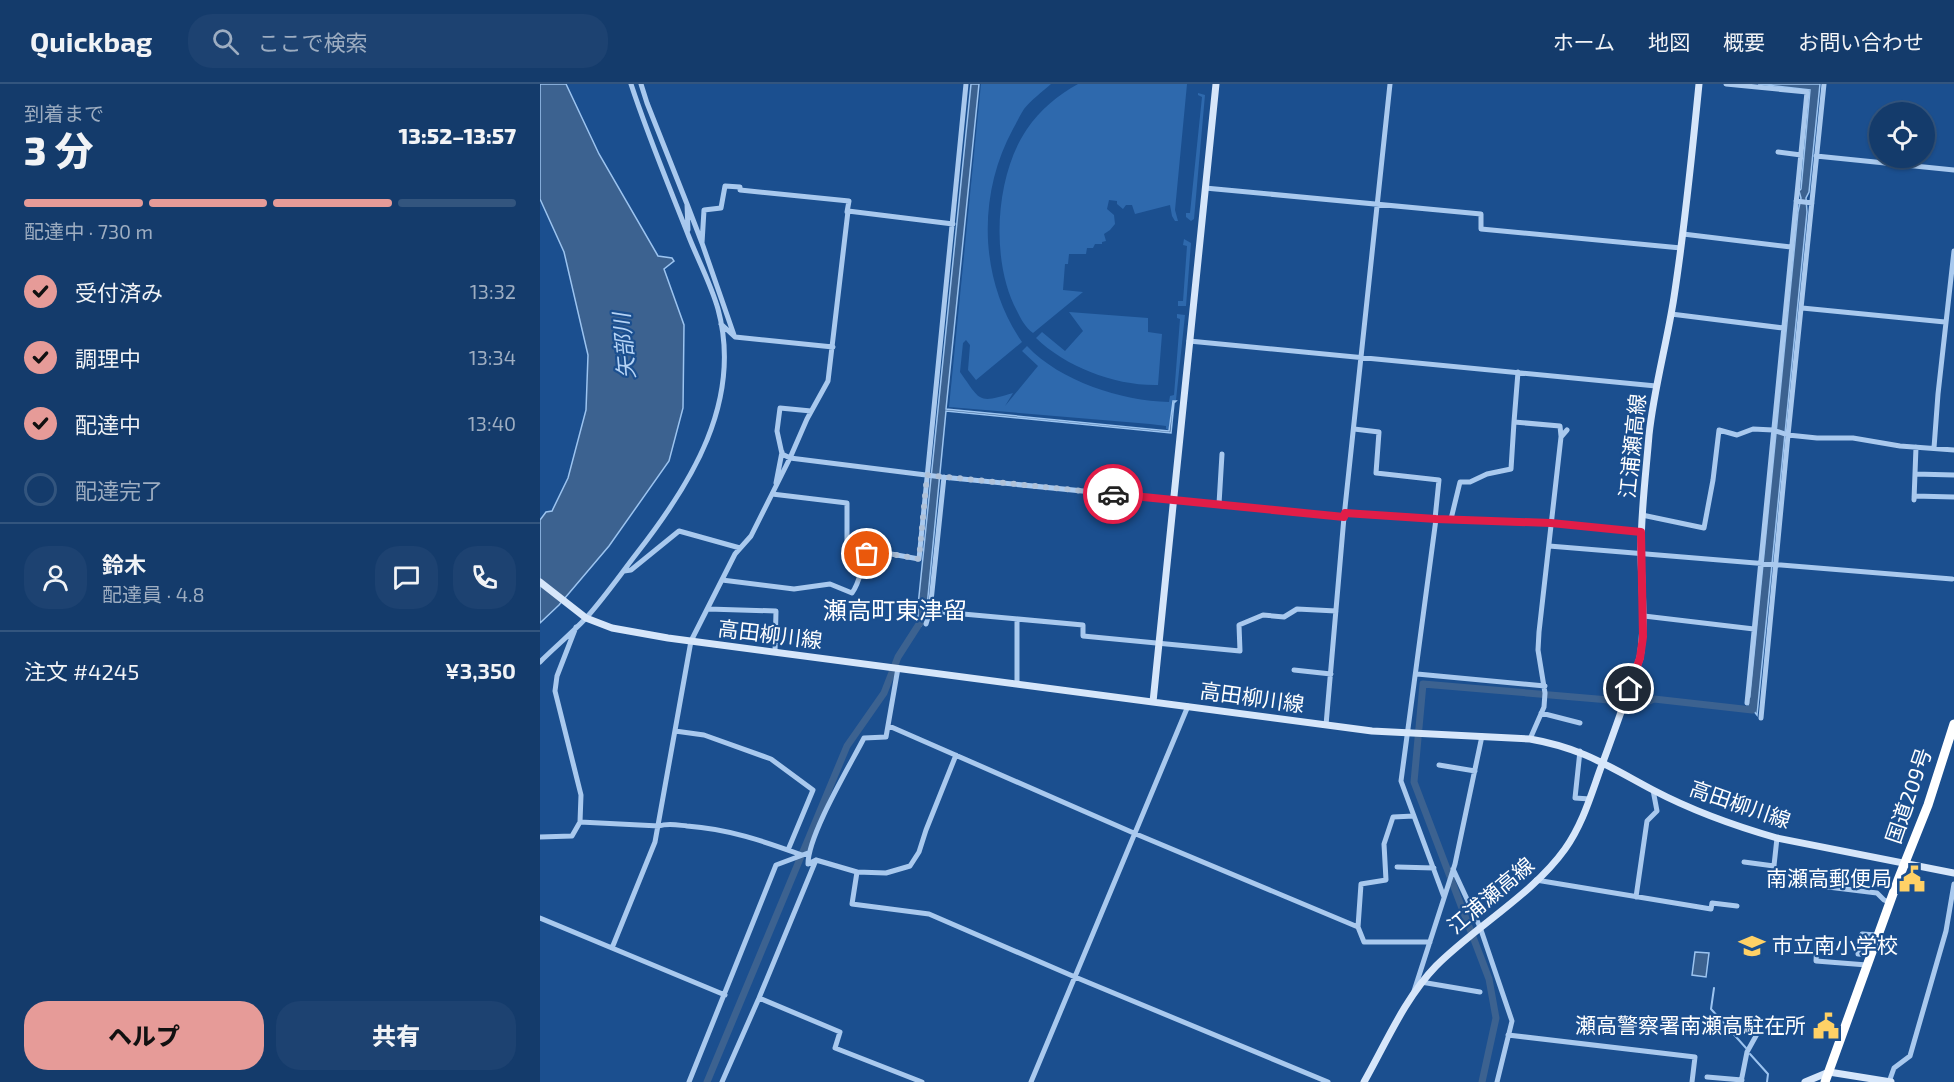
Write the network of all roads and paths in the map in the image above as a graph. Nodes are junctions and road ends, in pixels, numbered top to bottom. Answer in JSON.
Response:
{"nodes":[{"id":1,"x":631,"y":84,"type":"edge"},
{"id":2,"x":641,"y":84,"type":"edge"},
{"id":3,"x":966,"y":84,"type":"edge"},
{"id":4,"x":1216,"y":84,"type":"edge"},
{"id":5,"x":1390,"y":84,"type":"edge"},
{"id":6,"x":1699,"y":84,"type":"edge"},
{"id":7,"x":1726,"y":84,"type":"edge"},
{"id":8,"x":1824,"y":84,"type":"edge"},
{"id":9,"x":1778,"y":152,"type":"dead end"},
{"id":10,"x":1801,"y":155,"type":"junction"},
{"id":11,"x":1816,"y":156,"type":"junction"},
{"id":12,"x":1954,"y":170,"type":"edge"},
{"id":13,"x":1205,"y":188,"type":"junction"},
{"id":14,"x":1804,"y":202,"type":"junction"},
{"id":15,"x":687,"y":204,"type":"junction"},
{"id":16,"x":1378,"y":204,"type":"junction"},
{"id":17,"x":847,"y":214,"type":"junction"},
{"id":18,"x":953,"y":224,"type":"junction"},
{"id":19,"x":1683,"y":234,"type":"junction"},
{"id":20,"x":688,"y":235,"type":"junction"},
{"id":21,"x":702,"y":243,"type":"junction"},
{"id":22,"x":1791,"y":247,"type":"junction"},
{"id":23,"x":1681,"y":248,"type":"junction"},
{"id":24,"x":1954,"y":251,"type":"edge"},
{"id":25,"x":1802,"y":308,"type":"junction"},
{"id":26,"x":1671,"y":314,"type":"junction"},
{"id":27,"x":1945,"y":322,"type":"junction"},
{"id":28,"x":721,"y":324,"type":"junction"},
{"id":29,"x":1783,"y":328,"type":"junction"},
{"id":30,"x":735,"y":337,"type":"junction"},
{"id":31,"x":1189,"y":341,"type":"junction"},
{"id":32,"x":833,"y":347,"type":"junction"},
{"id":33,"x":1362,"y":357,"type":"junction"},
{"id":34,"x":1518,"y":372,"type":"junction"},
{"id":35,"x":1656,"y":386,"type":"junction"},
{"id":36,"x":811,"y":411,"type":"junction"},
{"id":37,"x":1514,"y":422,"type":"junction"},
{"id":38,"x":1354,"y":429,"type":"junction"},
{"id":39,"x":1567,"y":430,"type":"dead end"},
{"id":40,"x":1773,"y":430,"type":"junction"},
{"id":41,"x":1788,"y":435,"type":"junction"},
{"id":42,"x":1561,"y":437,"type":"junction"},
{"id":43,"x":1916,"y":447,"type":"junction"},
{"id":44,"x":1934,"y":448,"type":"junction"},
{"id":45,"x":1954,"y":450,"type":"edge"},
{"id":46,"x":782,"y":452,"type":"junction"},
{"id":47,"x":1222,"y":454,"type":"dead end"},
{"id":48,"x":790,"y":458,"type":"junction"},
{"id":49,"x":1915,"y":474,"type":"junction"},
{"id":50,"x":927,"y":475,"type":"junction"},
{"id":51,"x":1954,"y":475,"type":"edge"},
{"id":52,"x":943,"y":477,"type":"junction"},
{"id":53,"x":773,"y":491,"type":"junction"},
{"id":54,"x":1954,"y":497,"type":"edge"},
{"id":55,"x":1173,"y":500,"type":"junction"},
{"id":56,"x":1219,"y":504,"type":"junction"},
{"id":57,"x":1345,"y":515,"type":"junction"},
{"id":58,"x":1642,"y":515,"type":"junction"},
{"id":59,"x":1451,"y":518,"type":"junction"},
{"id":60,"x":1436,"y":519,"type":"junction"},
{"id":61,"x":1551,"y":523,"type":"junction"},
{"id":62,"x":1641,"y":532,"type":"junction"},
{"id":63,"x":1549,"y":546,"type":"junction"},
{"id":64,"x":740,"y":548,"type":"junction"},
{"id":65,"x":869,"y":550,"type":"junction"},
{"id":66,"x":1641,"y":553,"type":"junction"},
{"id":67,"x":1760,"y":563,"type":"junction"},
{"id":68,"x":1776,"y":565,"type":"junction"},
{"id":69,"x":623,"y":571,"type":"junction"},
{"id":70,"x":1952,"y":579,"type":"dead end"},
{"id":71,"x":722,"y":580,"type":"junction"},
{"id":72,"x":540,"y":582,"type":"edge"},
{"id":73,"x":708,"y":609,"type":"junction"},
{"id":74,"x":930,"y":611,"type":"junction"},
{"id":75,"x":1336,"y":611,"type":"junction"},
{"id":76,"x":1644,"y":616,"type":"junction"},
{"id":77,"x":584,"y":617,"type":"junction"},
{"id":78,"x":1017,"y":619,"type":"junction"},
{"id":79,"x":926,"y":624,"type":"dead end"},
{"id":80,"x":577,"y":626,"type":"junction"},
{"id":81,"x":1754,"y":629,"type":"junction"},
{"id":82,"x":691,"y":642,"type":"junction"},
{"id":83,"x":1159,"y":644,"type":"junction"},
{"id":84,"x":775,"y":652,"type":"junction"},
{"id":85,"x":540,"y":662,"type":"edge"},
{"id":86,"x":898,"y":668,"type":"junction"},
{"id":87,"x":1294,"y":670,"type":"dead end"},
{"id":88,"x":1330,"y":674,"type":"junction"},
{"id":89,"x":1417,"y":674,"type":"junction"},
{"id":90,"x":1017,"y":684,"type":"junction"},
{"id":91,"x":1545,"y":684,"type":"junction"},
{"id":92,"x":1153,"y":702,"type":"junction"},
{"id":93,"x":1747,"y":704,"type":"dead end"},
{"id":94,"x":1188,"y":706,"type":"junction"},
{"id":95,"x":1541,"y":713,"type":"junction"},
{"id":96,"x":1761,"y":718,"type":"dead end"},
{"id":97,"x":1580,"y":723,"type":"dead end"},
{"id":98,"x":1954,"y":724,"type":"edge"},
{"id":99,"x":1326,"y":725,"type":"junction"},
{"id":100,"x":889,"y":726,"type":"junction"},
{"id":101,"x":675,"y":732,"type":"junction"},
{"id":102,"x":1409,"y":734,"type":"junction"},
{"id":103,"x":1482,"y":736,"type":"junction"},
{"id":104,"x":1530,"y":738,"type":"junction"},
{"id":105,"x":1580,"y":751,"type":"junction"},
{"id":106,"x":956,"y":755,"type":"junction"},
{"id":107,"x":1603,"y":762,"type":"junction"},
{"id":108,"x":1439,"y":765,"type":"dead end"},
{"id":109,"x":1475,"y":771,"type":"junction"},
{"id":110,"x":1653,"y":790,"type":"junction"},
{"id":111,"x":1590,"y":799,"type":"junction"},
{"id":112,"x":1414,"y":816,"type":"junction"},
{"id":113,"x":580,"y":822,"type":"junction"},
{"id":114,"x":659,"y":826,"type":"junction"},
{"id":115,"x":1136,"y":834,"type":"junction"},
{"id":116,"x":540,"y":837,"type":"edge"},
{"id":117,"x":1777,"y":838,"type":"junction"},
{"id":118,"x":788,"y":850,"type":"junction"},
{"id":119,"x":805,"y":854,"type":"junction"},
{"id":120,"x":816,"y":860,"type":"junction"},
{"id":121,"x":1743,"y":862,"type":"dead end"},
{"id":122,"x":1904,"y":864,"type":"junction"},
{"id":123,"x":1774,"y":866,"type":"junction"},
{"id":124,"x":1397,"y":867,"type":"dead end"},
{"id":125,"x":1454,"y":867,"type":"junction"},
{"id":126,"x":1434,"y":868,"type":"junction"},
{"id":127,"x":857,"y":872,"type":"junction"},
{"id":128,"x":1954,"y":873,"type":"edge"},
{"id":129,"x":1536,"y":880,"type":"junction"},
{"id":130,"x":1772,"y":884,"type":"dead end"},
{"id":131,"x":1954,"y":884,"type":"edge"},
{"id":132,"x":1828,"y":887,"type":"dead end"},
{"id":133,"x":1445,"y":894,"type":"junction"},
{"id":134,"x":1636,"y":897,"type":"junction"},
{"id":135,"x":1890,"y":902,"type":"junction"},
{"id":136,"x":1737,"y":906,"type":"dead end"},
{"id":137,"x":540,"y":918,"type":"edge"},
{"id":138,"x":1358,"y":927,"type":"junction"},
{"id":139,"x":1478,"y":928,"type":"junction"},
{"id":140,"x":1877,"y":935,"type":"junction"},
{"id":141,"x":1817,"y":941,"type":"dead end"},
{"id":142,"x":1430,"y":942,"type":"junction"},
{"id":143,"x":612,"y":948,"type":"junction"},
{"id":144,"x":1869,"y":960,"type":"junction"},
{"id":145,"x":1075,"y":977,"type":"junction"},
{"id":146,"x":1421,"y":982,"type":"junction"},
{"id":147,"x":1480,"y":992,"type":"dead end"},
{"id":148,"x":1414,"y":993,"type":"junction"},
{"id":149,"x":725,"y":995,"type":"junction"},
{"id":150,"x":759,"y":998,"type":"junction"},
{"id":151,"x":1758,"y":1019,"type":"dead end"},
{"id":152,"x":1508,"y":1035,"type":"junction"},
{"id":153,"x":1829,"y":1072,"type":"junction"},
{"id":154,"x":1707,"y":1077,"type":"dead end"},
{"id":155,"x":1741,"y":1081,"type":"edge"},
{"id":156,"x":689,"y":1082,"type":"edge"},
{"id":157,"x":722,"y":1082,"type":"edge"},
{"id":158,"x":922,"y":1082,"type":"edge"},
{"id":159,"x":1031,"y":1082,"type":"edge"},
{"id":160,"x":1328,"y":1082,"type":"edge"},
{"id":161,"x":1364,"y":1082,"type":"edge"},
{"id":162,"x":1497,"y":1082,"type":"edge"},
{"id":163,"x":1692,"y":1082,"type":"edge"},
{"id":164,"x":1805,"y":1082,"type":"edge"},
{"id":165,"x":1825,"y":1082,"type":"edge"},
{"id":166,"x":1890,"y":1082,"type":"edge"}],
"edges":[{"from":1,"to":20,"type":"street"},
{"from":2,"to":15,"type":"street"},
{"from":3,"to":18,"type":"street"},
{"from":4,"to":13,"type":"main road"},
{"from":5,"to":16,"type":"street"},
{"from":6,"to":19,"type":"main road","name":"江浦瀬高線"},
{"from":7,"to":10,"type":"street"},
{"from":8,"to":11,"type":"street"},
{"from":9,"to":10,"type":"street"},
{"from":10,"to":14,"type":"street"},
{"from":11,"to":12,"type":"street"},
{"from":11,"to":14,"type":"street"},
{"from":13,"to":16,"type":"street"},
{"from":13,"to":31,"type":"main road"},
{"from":14,"to":22,"type":"street"},
{"from":14,"to":25,"type":"street"},
{"from":15,"to":20,"type":"street"},
{"from":15,"to":21,"type":"street"},
{"from":16,"to":23,"type":"street"},
{"from":16,"to":33,"type":"street"},
{"from":17,"to":18,"type":"street"},
{"from":17,"to":21,"type":"street"},
{"from":17,"to":32,"type":"street"},
{"from":18,"to":50,"type":"street"},
{"from":19,"to":22,"type":"street"},
{"from":19,"to":23,"type":"main road","name":"江浦瀬高線"},
{"from":20,"to":28,"type":"street"},
{"from":21,"to":30,"type":"street"},
{"from":22,"to":29,"type":"street"},
{"from":23,"to":26,"type":"main road","name":"江浦瀬高線"},
{"from":24,"to":27,"type":"street"},
{"from":25,"to":27,"type":"street"},
{"from":25,"to":41,"type":"street"},
{"from":26,"to":29,"type":"street"},
{"from":26,"to":35,"type":"main road","name":"江浦瀬高線"},
{"from":27,"to":44,"type":"street"},
{"from":28,"to":30,"type":"street"},
{"from":28,"to":69,"type":"street"},
{"from":29,"to":40,"type":"street"},
{"from":30,"to":32,"type":"street"},
{"from":31,"to":33,"type":"street"},
{"from":31,"to":55,"type":"main road"},
{"from":32,"to":36,"type":"street"},
{"from":33,"to":34,"type":"street"},
{"from":33,"to":38,"type":"street"},
{"from":34,"to":35,"type":"street"},
{"from":34,"to":37,"type":"street"},
{"from":35,"to":58,"type":"main road","name":"江浦瀬高線"},
{"from":36,"to":46,"type":"street"},
{"from":36,"to":48,"type":"street"},
{"from":37,"to":42,"type":"street"},
{"from":37,"to":59,"type":"street"},
{"from":38,"to":57,"type":"street"},
{"from":38,"to":60,"type":"street"},
{"from":39,"to":42,"type":"street"},
{"from":40,"to":41,"type":"street"},
{"from":40,"to":58,"type":"street"},
{"from":40,"to":67,"type":"street"},
{"from":41,"to":43,"type":"street"},
{"from":41,"to":68,"type":"street"},
{"from":42,"to":61,"type":"street"},
{"from":43,"to":44,"type":"street"},
{"from":43,"to":49,"type":"street"},
{"from":44,"to":45,"type":"street"},
{"from":46,"to":48,"type":"street"},
{"from":46,"to":53,"type":"street"},
{"from":47,"to":56,"type":"street"},
{"from":48,"to":50,"type":"street"},
{"from":48,"to":53,"type":"street"},
{"from":49,"to":51,"type":"street"},
{"from":49,"to":54,"type":"street"},
{"from":50,"to":52,"type":"street"},
{"from":50,"to":65,"type":"street"},
{"from":52,"to":55,"type":"street"},
{"from":52,"to":74,"type":"street"},
{"from":53,"to":64,"type":"street"},
{"from":53,"to":65,"type":"street"},
{"from":55,"to":56,"type":"street"},
{"from":55,"to":83,"type":"main road"},
{"from":56,"to":57,"type":"street"},
{"from":57,"to":60,"type":"street"},
{"from":57,"to":75,"type":"street"},
{"from":58,"to":62,"type":"main road","name":"江浦瀬高線"},
{"from":59,"to":60,"type":"street"},
{"from":59,"to":61,"type":"street"},
{"from":60,"to":89,"type":"street"},
{"from":61,"to":62,"type":"street"},
{"from":61,"to":63,"type":"street"},
{"from":62,"to":66,"type":"main road","name":"江浦瀬高線"},
{"from":63,"to":66,"type":"street"},
{"from":63,"to":91,"type":"street"},
{"from":64,"to":69,"type":"street"},
{"from":64,"to":71,"type":"street"},
{"from":65,"to":71,"type":"street"},
{"from":66,"to":67,"type":"street"},
{"from":66,"to":76,"type":"main road","name":"江浦瀬高線"},
{"from":67,"to":68,"type":"street"},
{"from":67,"to":81,"type":"street"},
{"from":68,"to":70,"type":"street"},
{"from":68,"to":96,"type":"street"},
{"from":69,"to":77,"type":"street"},
{"from":71,"to":73,"type":"street"},
{"from":72,"to":77,"type":"main road","name":"高田柳川線"},
{"from":73,"to":82,"type":"street"},
{"from":73,"to":84,"type":"street"},
{"from":74,"to":78,"type":"street"},
{"from":74,"to":79,"type":"street"},
{"from":75,"to":83,"type":"street"},
{"from":75,"to":88,"type":"street"},
{"from":76,"to":81,"type":"street"},
{"from":76,"to":107,"type":"main road","name":"江浦瀬高線"},
{"from":77,"to":80,"type":"street"},
{"from":77,"to":82,"type":"main road","name":"高田柳川線"},
{"from":78,"to":83,"type":"street"},
{"from":78,"to":90,"type":"street"},
{"from":80,"to":85,"type":"street"},
{"from":80,"to":113,"type":"street"},
{"from":81,"to":93,"type":"street"},
{"from":82,"to":84,"type":"main road","name":"高田柳川線"},
{"from":82,"to":101,"type":"street"},
{"from":83,"to":92,"type":"main road"},
{"from":84,"to":86,"type":"main road","name":"高田柳川線"},
{"from":86,"to":90,"type":"main road","name":"高田柳川線"},
{"from":86,"to":100,"type":"street"},
{"from":87,"to":88,"type":"street"},
{"from":88,"to":99,"type":"street"},
{"from":89,"to":91,"type":"street"},
{"from":89,"to":102,"type":"street"},
{"from":90,"to":92,"type":"main road","name":"高田柳川線"},
{"from":91,"to":95,"type":"street"},
{"from":92,"to":94,"type":"main road","name":"高田柳川線"},
{"from":94,"to":99,"type":"main road","name":"高田柳川線"},
{"from":94,"to":115,"type":"street"},
{"from":95,"to":97,"type":"street"},
{"from":95,"to":104,"type":"street"},
{"from":98,"to":122,"type":"highway","name":"国道209号"},
{"from":99,"to":102,"type":"main road","name":"高田柳川線"},
{"from":100,"to":106,"type":"street"},
{"from":100,"to":119,"type":"street"},
{"from":101,"to":114,"type":"street"},
{"from":101,"to":118,"type":"street"},
{"from":102,"to":103,"type":"main road","name":"高田柳川線"},
{"from":102,"to":112,"type":"street"},
{"from":103,"to":104,"type":"main road","name":"高田柳川線"},
{"from":103,"to":109,"type":"street"},
{"from":104,"to":105,"type":"main road","name":"高田柳川線"},
{"from":105,"to":107,"type":"main road","name":"高田柳川線"},
{"from":105,"to":111,"type":"street"},
{"from":106,"to":115,"type":"street"},
{"from":106,"to":127,"type":"street"},
{"from":107,"to":110,"type":"main road","name":"高田柳川線"},
{"from":107,"to":111,"type":"main road","name":"江浦瀬高線"},
{"from":108,"to":109,"type":"street"},
{"from":109,"to":125,"type":"street"},
{"from":110,"to":117,"type":"main road","name":"高田柳川線"},
{"from":110,"to":134,"type":"street"},
{"from":111,"to":129,"type":"main road","name":"江浦瀬高線"},
{"from":112,"to":126,"type":"street"},
{"from":112,"to":138,"type":"street"},
{"from":113,"to":114,"type":"street"},
{"from":113,"to":116,"type":"street"},
{"from":114,"to":118,"type":"street"},
{"from":114,"to":143,"type":"street"},
{"from":115,"to":138,"type":"street"},
{"from":115,"to":145,"type":"street"},
{"from":117,"to":122,"type":"main road","name":"高田柳川線"},
{"from":117,"to":123,"type":"street"},
{"from":118,"to":119,"type":"street"},
{"from":119,"to":120,"type":"street"},
{"from":119,"to":149,"type":"street"},
{"from":120,"to":127,"type":"street"},
{"from":120,"to":150,"type":"street"},
{"from":121,"to":123,"type":"street"},
{"from":122,"to":128,"type":"main road","name":"高田柳川線"},
{"from":122,"to":135,"type":"highway","name":"国道209号"},
{"from":123,"to":130,"type":"street"},
{"from":124,"to":126,"type":"street"},
{"from":125,"to":133,"type":"street"},
{"from":125,"to":139,"type":"street"},
{"from":126,"to":133,"type":"street"},
{"from":127,"to":145,"type":"street"},
{"from":129,"to":134,"type":"street"},
{"from":129,"to":139,"type":"main road","name":"江浦瀬高線"},
{"from":131,"to":166,"type":"street"},
{"from":132,"to":135,"type":"street"},
{"from":133,"to":142,"type":"street"},
{"from":134,"to":136,"type":"street"},
{"from":135,"to":140,"type":"highway","name":"国道209号"},
{"from":137,"to":143,"type":"street"},
{"from":138,"to":142,"type":"street"},
{"from":139,"to":146,"type":"main road","name":"江浦瀬高線"},
{"from":139,"to":152,"type":"street"},
{"from":140,"to":144,"type":"highway","name":"国道209号"},
{"from":140,"to":144,"type":"street"},
{"from":141,"to":144,"type":"street"},
{"from":142,"to":148,"type":"street"},
{"from":143,"to":149,"type":"street"},
{"from":144,"to":153,"type":"highway","name":"国道209号"},
{"from":145,"to":159,"type":"street"},
{"from":145,"to":160,"type":"street"},
{"from":146,"to":147,"type":"street"},
{"from":146,"to":148,"type":"main road","name":"江浦瀬高線"},
{"from":148,"to":161,"type":"main road","name":"江浦瀬高線"},
{"from":149,"to":156,"type":"street"},
{"from":150,"to":157,"type":"street"},
{"from":150,"to":158,"type":"street"},
{"from":151,"to":155,"type":"street"},
{"from":152,"to":162,"type":"street"},
{"from":152,"to":163,"type":"street"},
{"from":153,"to":164,"type":"main road"},
{"from":153,"to":165,"type":"highway","name":"国道209号"},
{"from":153,"to":166,"type":"main road"},
{"from":154,"to":155,"type":"street"}]}
